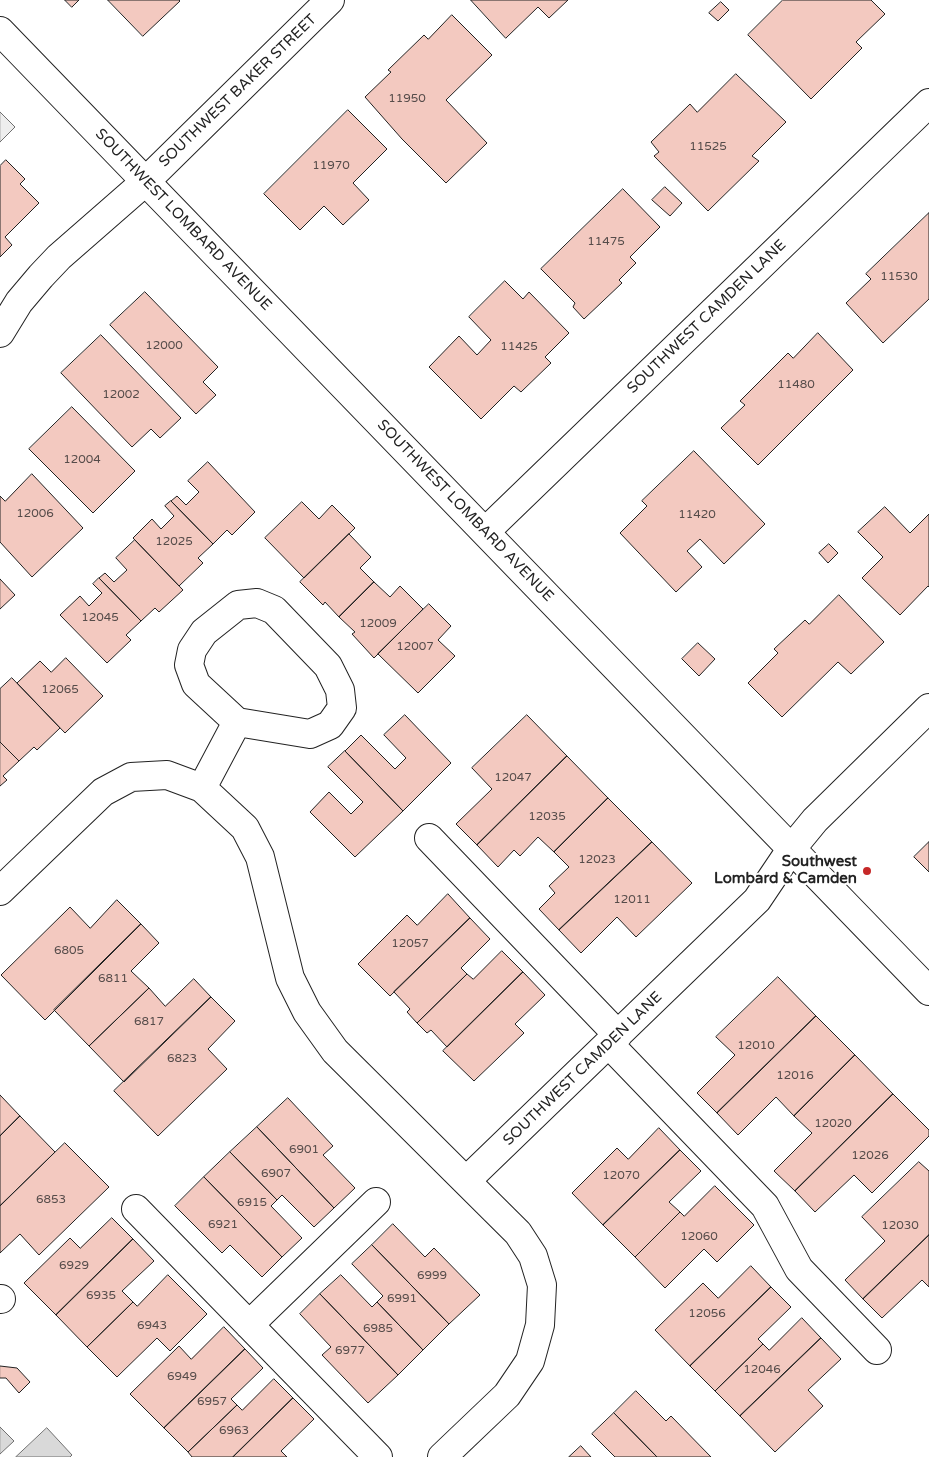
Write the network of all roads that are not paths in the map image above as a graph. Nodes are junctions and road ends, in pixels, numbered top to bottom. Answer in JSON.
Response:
{"nodes":[{"id":1,"x":330,"y":0,"type":"edge"},
{"id":2,"x":0,"y":31,"type":"edge"},
{"id":3,"x":929,"y":103,"type":"edge"},
{"id":4,"x":146,"y":181,"type":"junction"},
{"id":5,"x":0,"y":333,"type":"edge"},
{"id":6,"x":485,"y":532,"type":"junction"},
{"id":7,"x":929,"y":708,"type":"edge"},
{"id":8,"x":237,"y":722,"type":"junction"},
{"id":9,"x":202,"y":788,"type":"junction"},
{"id":10,"x":430,"y":838,"type":"dead end"},
{"id":11,"x":792,"y":848,"type":"junction"},
{"id":12,"x":0,"y":891,"type":"edge"},
{"id":13,"x":929,"y":991,"type":"edge"},
{"id":14,"x":613,"y":1039,"type":"junction"},
{"id":15,"x":466,"y":1181,"type":"junction"},
{"id":16,"x":376,"y":1202,"type":"dead end"},
{"id":17,"x":136,"y":1209,"type":"dead end"},
{"id":18,"x":249,"y":1325,"type":"junction"},
{"id":19,"x":877,"y":1350,"type":"dead end"},
{"id":20,"x":378,"y":1457,"type":"edge"},
{"id":21,"x":442,"y":1457,"type":"edge"}],
"edges":[{"from":1,"to":4,"type":"street","name":"SOUTHWEST BAKER STREET"},
{"from":2,"to":4,"type":"street","name":"SOUTHWEST LOMBARD AVENUE"},
{"from":3,"to":6,"type":"street","name":"SOUTHWEST CAMDEN LANE"},
{"from":4,"to":5,"type":"street","name":"SOUTHWEST BAKER STREET"},
{"from":4,"to":6,"type":"street","name":"SOUTHWEST LOMBARD AVENUE"},
{"from":6,"to":11,"type":"street","name":"SOUTHWEST LOMBARD AVENUE"},
{"from":7,"to":11,"type":"street","name":"SOUTHWEST CAMDEN LANE"},
{"from":8,"to":8,"type":"street"},
{"from":8,"to":9,"type":"street"},
{"from":9,"to":12,"type":"street"},
{"from":9,"to":15,"type":"street"},
{"from":10,"to":14,"type":"street"},
{"from":11,"to":13,"type":"street","name":"SOUTHWEST LOMBARD AVENUE"},
{"from":11,"to":14,"type":"street","name":"SOUTHWEST CAMDEN LANE"},
{"from":14,"to":15,"type":"street","name":"SOUTHWEST CAMDEN LANE"},
{"from":14,"to":19,"type":"street"},
{"from":15,"to":21,"type":"street"},
{"from":16,"to":18,"type":"street"},
{"from":17,"to":18,"type":"street"},
{"from":18,"to":20,"type":"street"}]}
